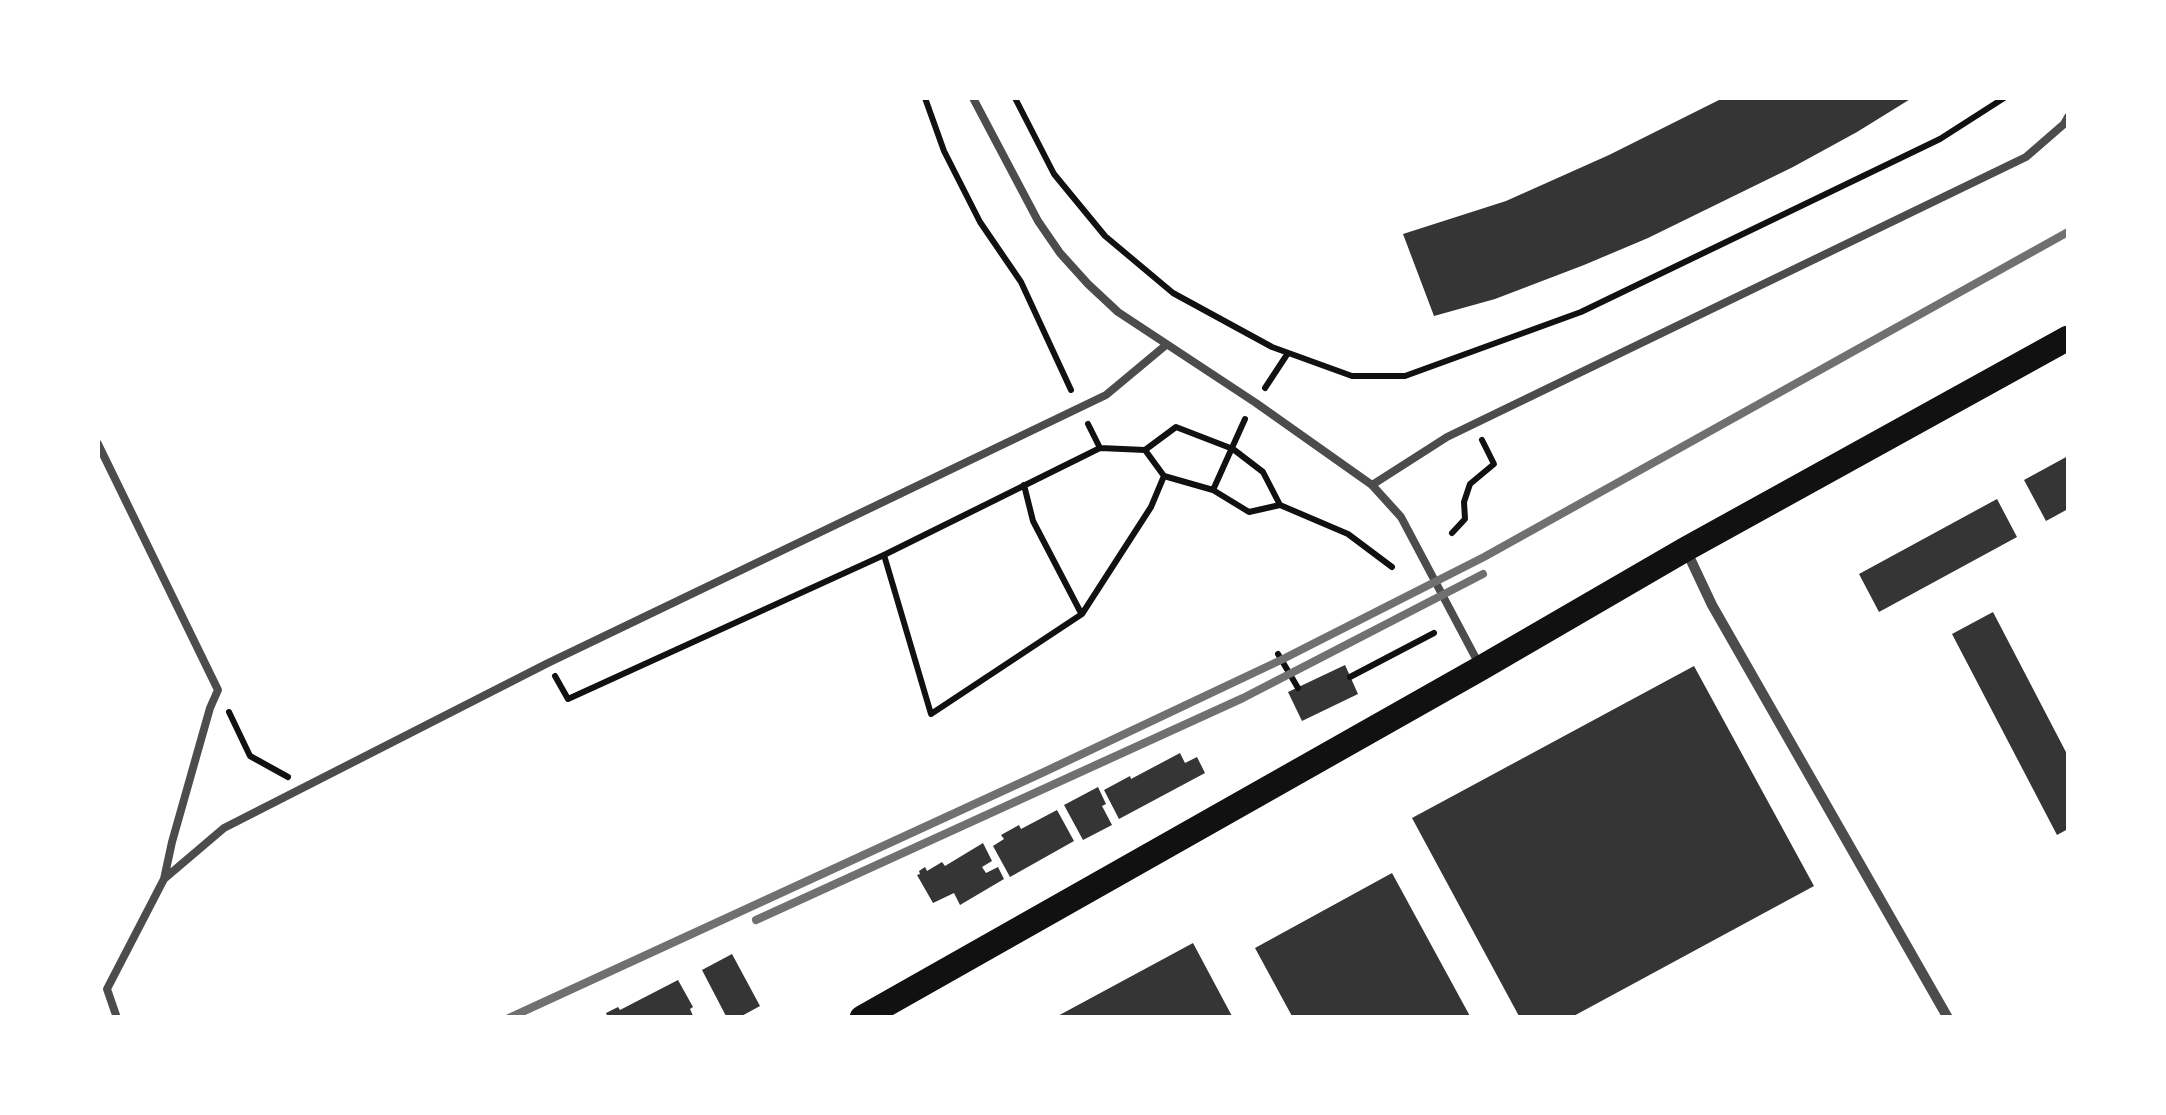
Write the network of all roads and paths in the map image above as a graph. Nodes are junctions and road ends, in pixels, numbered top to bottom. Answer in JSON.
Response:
{"nodes":[{"id":1,"x":973,"y":98,"type":"edge"},
{"id":2,"x":1015,"y":98,"type":"edge"},
{"id":3,"x":2004,"y":98,"type":"edge"},
{"id":4,"x":2067,"y":122,"type":"edge"},
{"id":5,"x":2068,"y":338,"type":"edge"},
{"id":6,"x":1166,"y":345,"type":"junction"},
{"id":7,"x":1288,"y":353,"type":"junction"},
{"id":8,"x":1264,"y":389,"type":"dead end"},
{"id":9,"x":1246,"y":418,"type":"dead end"},
{"id":10,"x":1474,"y":424,"type":"junction"},
{"id":11,"x":98,"y":444,"type":"edge"},
{"id":12,"x":1100,"y":448,"type":"dead end"},
{"id":13,"x":1233,"y":449,"type":"junction"},
{"id":14,"x":1145,"y":450,"type":"dead end"},
{"id":15,"x":1164,"y":476,"type":"dead end"},
{"id":16,"x":1024,"y":485,"type":"junction"},
{"id":17,"x":1372,"y":485,"type":"junction"},
{"id":18,"x":1212,"y":490,"type":"dead end"},
{"id":19,"x":1280,"y":506,"type":"dead end"},
{"id":20,"x":1452,"y":533,"type":"dead end"},
{"id":21,"x":1686,"y":550,"type":"junction"},
{"id":22,"x":884,"y":555,"type":"junction"},
{"id":23,"x":1082,"y":614,"type":"junction"},
{"id":24,"x":1434,"y":634,"type":"dead end"},
{"id":25,"x":1278,"y":654,"type":"dead end"},
{"id":26,"x":548,"y":664,"type":"junction"},
{"id":27,"x":1481,"y":668,"type":"junction"},
{"id":28,"x":1350,"y":677,"type":"dead end"},
{"id":29,"x":1298,"y":688,"type":"dead end"},
{"id":30,"x":218,"y":690,"type":"junction"},
{"id":31,"x":307,"y":787,"type":"junction"},
{"id":32,"x":164,"y":879,"type":"junction"},
{"id":33,"x":117,"y":1018,"type":"edge"},
{"id":34,"x":862,"y":1018,"type":"edge"},
{"id":35,"x":1948,"y":1018,"type":"edge"}],
"edges":[{"from":1,"to":6,"type":"lane"},
{"from":2,"to":7,"type":"path"},
{"from":3,"to":7,"type":"path"},
{"from":4,"to":10,"type":"lane"},
{"from":5,"to":21,"type":"main road"},
{"from":6,"to":17,"type":"lane"},
{"from":6,"to":26,"type":"lane"},
{"from":7,"to":8,"type":"path"},
{"from":9,"to":13,"type":"path"},
{"from":10,"to":17,"type":"lane"},
{"from":10,"to":20,"type":"path"},
{"from":11,"to":30,"type":"lane"},
{"from":12,"to":16,"type":"path"},
{"from":13,"to":14,"type":"path"},
{"from":13,"to":18,"type":"path"},
{"from":13,"to":19,"type":"path"},
{"from":15,"to":23,"type":"path"},
{"from":16,"to":22,"type":"path"},
{"from":16,"to":23,"type":"path"},
{"from":17,"to":27,"type":"lane"},
{"from":21,"to":27,"type":"main road"},
{"from":21,"to":35,"type":"street"},
{"from":22,"to":23,"type":"path"},
{"from":22,"to":26,"type":"path"},
{"from":24,"to":28,"type":"path"},
{"from":25,"to":29,"type":"path"},
{"from":26,"to":31,"type":"lane"},
{"from":27,"to":34,"type":"main road"},
{"from":30,"to":31,"type":"path"},
{"from":30,"to":32,"type":"lane"},
{"from":31,"to":32,"type":"lane"},
{"from":32,"to":33,"type":"lane"}]}
